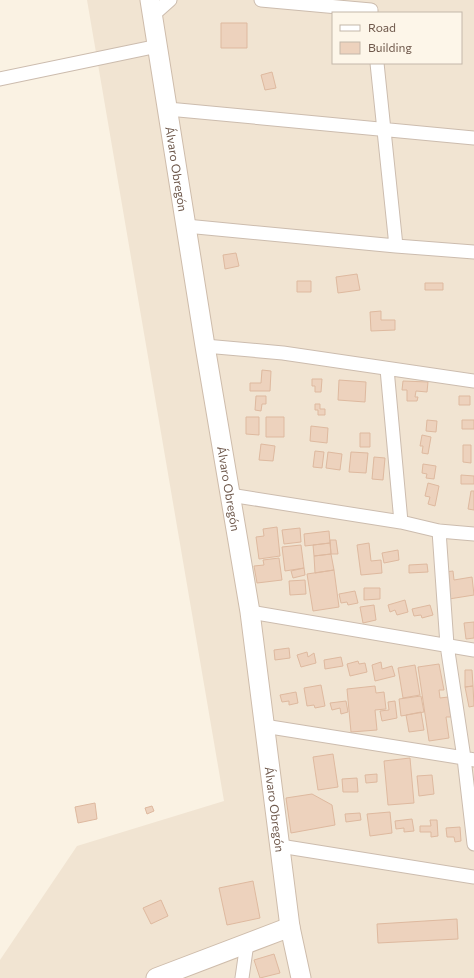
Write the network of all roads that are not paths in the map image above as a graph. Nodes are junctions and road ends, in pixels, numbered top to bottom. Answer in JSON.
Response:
{"nodes":[{"id":1,"x":170,"y":0,"type":"edge"},
{"id":2,"x":261,"y":0,"type":"edge"},
{"id":3,"x":151,"y":8,"type":"edge"},
{"id":4,"x":372,"y":12,"type":"edge"},
{"id":5,"x":158,"y":46,"type":"junction"},
{"id":6,"x":377,"y":64,"type":"edge"},
{"id":7,"x":0,"y":79,"type":"edge"},
{"id":8,"x":168,"y":109,"type":"junction"},
{"id":9,"x":384,"y":130,"type":"junction"},
{"id":10,"x":474,"y":138,"type":"edge"},
{"id":11,"x":186,"y":226,"type":"junction"},
{"id":12,"x":396,"y":246,"type":"junction"},
{"id":13,"x":474,"y":252,"type":"edge"},
{"id":14,"x":205,"y":346,"type":"junction"},
{"id":15,"x":387,"y":369,"type":"junction"},
{"id":16,"x":474,"y":381,"type":"edge"},
{"id":17,"x":230,"y":495,"type":"junction"},
{"id":18,"x":401,"y":522,"type":"junction"},
{"id":19,"x":439,"y":531,"type":"junction"},
{"id":20,"x":474,"y":534,"type":"edge"},
{"id":21,"x":250,"y":612,"type":"junction"},
{"id":22,"x":447,"y":645,"type":"junction"},
{"id":23,"x":474,"y":650,"type":"edge"},
{"id":24,"x":264,"y":726,"type":"junction"},
{"id":25,"x":469,"y":759,"type":"edge"},
{"id":26,"x":474,"y":844,"type":"edge"},
{"id":27,"x":280,"y":846,"type":"junction"},
{"id":28,"x":474,"y":877,"type":"edge"},
{"id":29,"x":290,"y":927,"type":"junction"},
{"id":30,"x":247,"y":943,"type":"junction"},
{"id":31,"x":156,"y":978,"type":"edge"},
{"id":32,"x":242,"y":978,"type":"edge"},
{"id":33,"x":302,"y":978,"type":"edge"}],
"edges":[{"from":1,"to":3,"type":"street"},
{"from":2,"to":4,"type":"street"},
{"from":3,"to":5,"type":"street","name":"Álvaro Obregón"},
{"from":5,"to":7,"type":"street"},
{"from":5,"to":8,"type":"street","name":"Álvaro Obregón"},
{"from":6,"to":9,"type":"street"},
{"from":8,"to":9,"type":"street"},
{"from":8,"to":11,"type":"street","name":"Álvaro Obregón"},
{"from":9,"to":10,"type":"street"},
{"from":9,"to":12,"type":"street"},
{"from":11,"to":12,"type":"street"},
{"from":11,"to":14,"type":"street","name":"Álvaro Obregón"},
{"from":12,"to":13,"type":"street"},
{"from":14,"to":15,"type":"street"},
{"from":14,"to":17,"type":"street","name":"Álvaro Obregón"},
{"from":15,"to":16,"type":"street"},
{"from":15,"to":18,"type":"street"},
{"from":17,"to":18,"type":"street"},
{"from":17,"to":21,"type":"street","name":"Álvaro Obregón"},
{"from":18,"to":19,"type":"street"},
{"from":19,"to":20,"type":"street"},
{"from":19,"to":22,"type":"street"},
{"from":21,"to":22,"type":"street"},
{"from":21,"to":24,"type":"street","name":"Álvaro Obregón"},
{"from":22,"to":23,"type":"street"},
{"from":22,"to":25,"type":"street"},
{"from":24,"to":25,"type":"street"},
{"from":24,"to":27,"type":"street","name":"Álvaro Obregón"},
{"from":25,"to":26,"type":"street"},
{"from":27,"to":28,"type":"street"},
{"from":27,"to":29,"type":"street","name":"Álvaro Obregón"},
{"from":29,"to":30,"type":"street"},
{"from":29,"to":33,"type":"street","name":"Álvaro Obregón"},
{"from":30,"to":31,"type":"street"},
{"from":30,"to":32,"type":"street"}]}
